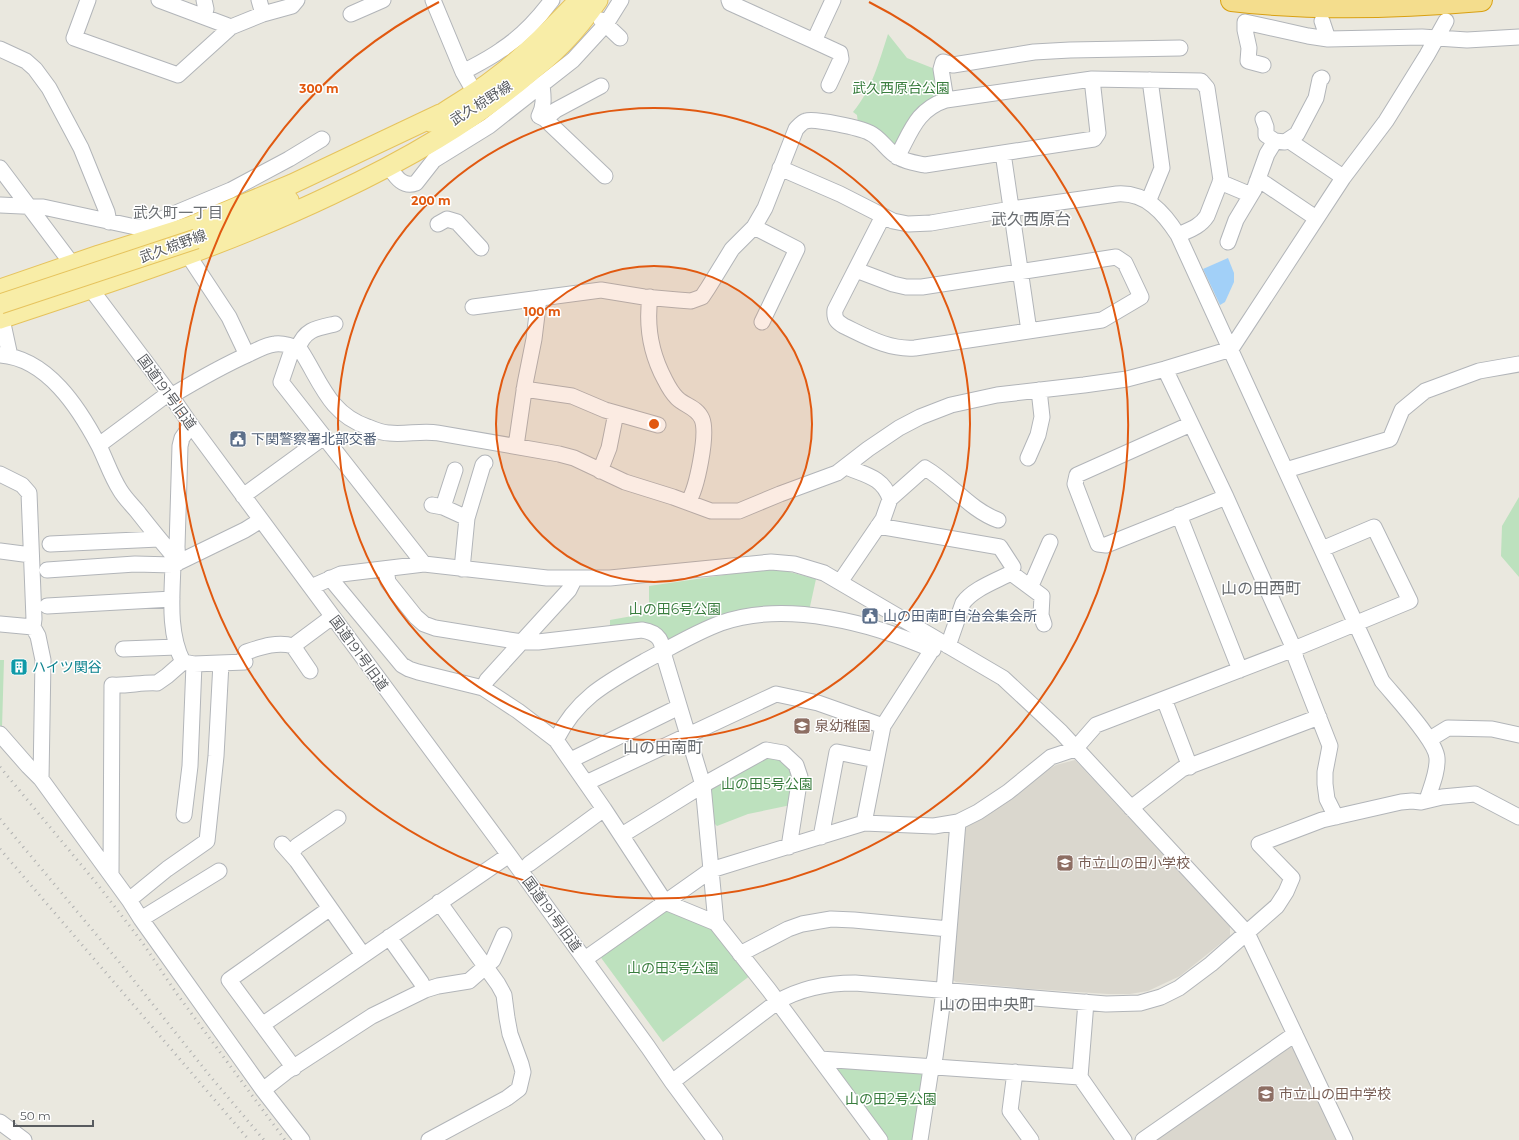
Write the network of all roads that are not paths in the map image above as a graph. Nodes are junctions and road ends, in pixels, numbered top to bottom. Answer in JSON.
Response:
{"nodes":[{"id":1,"x":88,"y":0,"type":"edge"},
{"id":2,"x":159,"y":0,"type":"edge"},
{"id":3,"x":204,"y":0,"type":"edge"},
{"id":4,"x":297,"y":0,"type":"edge"},
{"id":5,"x":383,"y":0,"type":"edge"},
{"id":6,"x":433,"y":0,"type":"edge"},
{"id":7,"x":552,"y":0,"type":"edge"},
{"id":8,"x":579,"y":0,"type":"edge"},
{"id":9,"x":598,"y":0,"type":"edge"},
{"id":10,"x":621,"y":0,"type":"edge"},
{"id":11,"x":730,"y":0,"type":"edge"},
{"id":12,"x":833,"y":0,"type":"edge"},
{"id":13,"x":1232,"y":0,"type":"edge"},
{"id":14,"x":1482,"y":0,"type":"edge"},
{"id":15,"x":261,"y":7,"type":"edge"},
{"id":16,"x":351,"y":14,"type":"dead end"},
{"id":17,"x":204,"y":16,"type":"junction"},
{"id":18,"x":1322,"y":21,"type":"dead end"},
{"id":19,"x":1446,"y":21,"type":"dead end"},
{"id":20,"x":604,"y":22,"type":"junction"},
{"id":21,"x":231,"y":27,"type":"junction"},
{"id":22,"x":1519,"y":37,"type":"edge"},
{"id":23,"x":620,"y":38,"type":"dead end"},
{"id":24,"x":1437,"y":38,"type":"junction"},
{"id":25,"x":1328,"y":39,"type":"junction"},
{"id":26,"x":814,"y":40,"type":"junction"},
{"id":27,"x":1180,"y":48,"type":"dead end"},
{"id":28,"x":0,"y":49,"type":"edge"},
{"id":29,"x":1262,"y":65,"type":"dead end"},
{"id":30,"x":463,"y":72,"type":"junction"},
{"id":31,"x":539,"y":76,"type":"junction"},
{"id":32,"x":1322,"y":78,"type":"dead end"},
{"id":33,"x":1092,"y":80,"type":"junction"},
{"id":34,"x":1150,"y":80,"type":"junction"},
{"id":35,"x":829,"y":85,"type":"dead end"},
{"id":36,"x":601,"y":86,"type":"dead end"},
{"id":37,"x":475,"y":93,"type":"junction"},
{"id":38,"x":946,"y":100,"type":"junction"},
{"id":39,"x":440,"y":114,"type":"junction"},
{"id":40,"x":545,"y":119,"type":"junction"},
{"id":41,"x":1263,"y":119,"type":"dead end"},
{"id":42,"x":322,"y":139,"type":"dead end"},
{"id":43,"x":1281,"y":141,"type":"junction"},
{"id":44,"x":1003,"y":152,"type":"junction"},
{"id":45,"x":897,"y":157,"type":"junction"},
{"id":46,"x":389,"y":167,"type":"junction"},
{"id":47,"x":0,"y":168,"type":"edge"},
{"id":48,"x":780,"y":168,"type":"junction"},
{"id":49,"x":1337,"y":173,"type":"dead end"},
{"id":50,"x":605,"y":176,"type":"dead end"},
{"id":51,"x":342,"y":177,"type":"junction"},
{"id":52,"x":1220,"y":182,"type":"junction"},
{"id":53,"x":1261,"y":182,"type":"junction"},
{"id":54,"x":1251,"y":195,"type":"junction"},
{"id":55,"x":1148,"y":202,"type":"junction"},
{"id":56,"x":0,"y":205,"type":"edge"},
{"id":57,"x":28,"y":206,"type":"junction"},
{"id":58,"x":1011,"y":209,"type":"junction"},
{"id":59,"x":1310,"y":214,"type":"dead end"},
{"id":60,"x":883,"y":216,"type":"junction"},
{"id":61,"x":109,"y":222,"type":"junction"},
{"id":62,"x":438,"y":224,"type":"dead end"},
{"id":63,"x":754,"y":227,"type":"junction"},
{"id":64,"x":142,"y":235,"type":"junction"},
{"id":65,"x":1178,"y":235,"type":"junction"},
{"id":66,"x":1228,"y":242,"type":"dead end"},
{"id":67,"x":481,"y":248,"type":"dead end"},
{"id":68,"x":192,"y":261,"type":"dead end"},
{"id":69,"x":73,"y":264,"type":"junction"},
{"id":70,"x":151,"y":268,"type":"junction"},
{"id":71,"x":856,"y":270,"type":"junction"},
{"id":72,"x":1020,"y":271,"type":"junction"},
{"id":73,"x":0,"y":289,"type":"edge"},
{"id":74,"x":91,"y":290,"type":"junction"},
{"id":75,"x":0,"y":296,"type":"edge"},
{"id":76,"x":650,"y":297,"type":"junction"},
{"id":77,"x":539,"y":298,"type":"junction"},
{"id":78,"x":473,"y":307,"type":"dead end"},
{"id":79,"x":28,"y":310,"type":"junction"},
{"id":80,"x":1,"y":314,"type":"edge"},
{"id":81,"x":762,"y":322,"type":"dead end"},
{"id":82,"x":335,"y":324,"type":"dead end"},
{"id":83,"x":1029,"y":331,"type":"junction"},
{"id":84,"x":295,"y":348,"type":"junction"},
{"id":85,"x":1231,"y":350,"type":"junction"},
{"id":86,"x":5,"y":355,"type":"edge"},
{"id":87,"x":247,"y":355,"type":"junction"},
{"id":88,"x":1519,"y":364,"type":"edge"},
{"id":89,"x":1166,"y":369,"type":"junction"},
{"id":90,"x":524,"y":389,"type":"junction"},
{"id":91,"x":1039,"y":390,"type":"junction"},
{"id":92,"x":170,"y":395,"type":"junction"},
{"id":93,"x":616,"y":413,"type":"junction"},
{"id":94,"x":1191,"y":424,"type":"junction"},
{"id":95,"x":191,"y":425,"type":"junction"},
{"id":96,"x":658,"y":425,"type":"dead end"},
{"id":97,"x":324,"y":437,"type":"junction"},
{"id":98,"x":99,"y":445,"type":"junction"},
{"id":99,"x":516,"y":446,"type":"junction"},
{"id":100,"x":1028,"y":458,"type":"dead end"},
{"id":101,"x":485,"y":463,"type":"dead end"},
{"id":102,"x":846,"y":467,"type":"junction"},
{"id":103,"x":455,"y":470,"type":"dead end"},
{"id":104,"x":1286,"y":470,"type":"junction"},
{"id":105,"x":600,"y":471,"type":"junction"},
{"id":106,"x":2,"y":476,"type":"edge"},
{"id":107,"x":243,"y":496,"type":"junction"},
{"id":108,"x":1226,"y":497,"type":"junction"},
{"id":109,"x":890,"y":499,"type":"junction"},
{"id":110,"x":688,"y":502,"type":"junction"},
{"id":111,"x":1178,"y":515,"type":"junction"},
{"id":112,"x":467,"y":518,"type":"junction"},
{"id":113,"x":261,"y":520,"type":"junction"},
{"id":114,"x":998,"y":520,"type":"dead end"},
{"id":115,"x":878,"y":526,"type":"junction"},
{"id":116,"x":159,"y":539,"type":"junction"},
{"id":117,"x":1050,"y":542,"type":"dead end"},
{"id":118,"x":50,"y":544,"type":"dead end"},
{"id":119,"x":1322,"y":549,"type":"junction"},
{"id":120,"x":0,"y":552,"type":"edge"},
{"id":121,"x":31,"y":555,"type":"junction"},
{"id":122,"x":176,"y":561,"type":"junction"},
{"id":123,"x":424,"y":564,"type":"junction"},
{"id":124,"x":386,"y":569,"type":"junction"},
{"id":125,"x":462,"y":569,"type":"junction"},
{"id":126,"x":47,"y":570,"type":"dead end"},
{"id":127,"x":1011,"y":573,"type":"junction"},
{"id":128,"x":330,"y":578,"type":"junction"},
{"id":129,"x":575,"y":578,"type":"junction"},
{"id":130,"x":840,"y":582,"type":"junction"},
{"id":131,"x":1029,"y":586,"type":"junction"},
{"id":132,"x":311,"y":587,"type":"junction"},
{"id":133,"x":172,"y":599,"type":"junction"},
{"id":134,"x":47,"y":606,"type":"dead end"},
{"id":135,"x":332,"y":617,"type":"junction"},
{"id":136,"x":1355,"y":623,"type":"junction"},
{"id":137,"x":0,"y":624,"type":"edge"},
{"id":138,"x":1044,"y":624,"type":"dead end"},
{"id":139,"x":32,"y":627,"type":"junction"},
{"id":140,"x":522,"y":642,"type":"junction"},
{"id":141,"x":940,"y":645,"type":"junction"},
{"id":142,"x":177,"y":646,"type":"junction"},
{"id":143,"x":293,"y":646,"type":"junction"},
{"id":144,"x":123,"y":649,"type":"dead end"},
{"id":145,"x":1294,"y":649,"type":"junction"},
{"id":146,"x":664,"y":651,"type":"junction"},
{"id":147,"x":189,"y":663,"type":"junction"},
{"id":148,"x":221,"y":663,"type":"junction"},
{"id":149,"x":1240,"y":670,"type":"junction"},
{"id":150,"x":310,"y":671,"type":"dead end"},
{"id":151,"x":483,"y":688,"type":"junction"},
{"id":152,"x":1164,"y":700,"type":"junction"},
{"id":153,"x":679,"y":707,"type":"junction"},
{"id":154,"x":1319,"y":717,"type":"junction"},
{"id":155,"x":883,"y":726,"type":"junction"},
{"id":156,"x":0,"y":734,"type":"edge"},
{"id":157,"x":689,"y":734,"type":"junction"},
{"id":158,"x":1519,"y":735,"type":"edge"},
{"id":159,"x":556,"y":740,"type":"junction"},
{"id":160,"x":1430,"y":740,"type":"junction"},
{"id":161,"x":1075,"y":749,"type":"junction"},
{"id":162,"x":571,"y":760,"type":"junction"},
{"id":163,"x":876,"y":760,"type":"junction"},
{"id":164,"x":1190,"y":767,"type":"junction"},
{"id":165,"x":40,"y":778,"type":"junction"},
{"id":166,"x":586,"y":783,"type":"junction"},
{"id":167,"x":704,"y":786,"type":"junction"},
{"id":168,"x":1427,"y":800,"type":"junction"},
{"id":169,"x":1131,"y":808,"type":"junction"},
{"id":170,"x":604,"y":810,"type":"junction"},
{"id":171,"x":184,"y":815,"type":"dead end"},
{"id":172,"x":1336,"y":817,"type":"junction"},
{"id":173,"x":1519,"y":817,"type":"edge"},
{"id":174,"x":338,"y":818,"type":"dead end"},
{"id":175,"x":958,"y":822,"type":"junction"},
{"id":176,"x":864,"y":823,"type":"junction"},
{"id":177,"x":622,"y":835,"type":"junction"},
{"id":178,"x":821,"y":837,"type":"junction"},
{"id":179,"x":789,"y":846,"type":"junction"},
{"id":180,"x":509,"y":855,"type":"junction"},
{"id":181,"x":529,"y":864,"type":"dead end"},
{"id":182,"x":712,"y":870,"type":"junction"},
{"id":183,"x":219,"y":871,"type":"dead end"},
{"id":184,"x":111,"y":875,"type":"junction"},
{"id":185,"x":129,"y":900,"type":"junction"},
{"id":186,"x":439,"y":902,"type":"junction"},
{"id":187,"x":665,"y":902,"type":"junction"},
{"id":188,"x":330,"y":908,"type":"junction"},
{"id":189,"x":141,"y":919,"type":"junction"},
{"id":190,"x":716,"y":923,"type":"junction"},
{"id":191,"x":949,"y":929,"type":"junction"},
{"id":192,"x":1247,"y":933,"type":"junction"},
{"id":193,"x":504,"y":935,"type":"dead end"},
{"id":194,"x":389,"y":937,"type":"junction"},
{"id":195,"x":740,"y":954,"type":"junction"},
{"id":196,"x":363,"y":955,"type":"junction"},
{"id":197,"x":585,"y":959,"type":"junction"},
{"id":198,"x":486,"y":968,"type":"junction"},
{"id":199,"x":425,"y":990,"type":"junction"},
{"id":200,"x":944,"y":991,"type":"junction"},
{"id":201,"x":777,"y":1002,"type":"junction"},
{"id":202,"x":1086,"y":1002,"type":"junction"},
{"id":203,"x":262,"y":1025,"type":"junction"},
{"id":204,"x":1295,"y":1034,"type":"junction"},
{"id":205,"x":820,"y":1059,"type":"junction"},
{"id":206,"x":932,"y":1066,"type":"junction"},
{"id":207,"x":294,"y":1068,"type":"junction"},
{"id":208,"x":1015,"y":1072,"type":"junction"},
{"id":209,"x":1080,"y":1077,"type":"junction"},
{"id":210,"x":672,"y":1082,"type":"junction"},
{"id":211,"x":263,"y":1090,"type":"junction"},
{"id":212,"x":0,"y":1122,"type":"edge"},
{"id":213,"x":24,"y":1140,"type":"edge"},
{"id":214,"x":302,"y":1140,"type":"edge"},
{"id":215,"x":429,"y":1140,"type":"edge"},
{"id":216,"x":715,"y":1140,"type":"edge"},
{"id":217,"x":880,"y":1140,"type":"edge"},
{"id":218,"x":920,"y":1140,"type":"edge"},
{"id":219,"x":1031,"y":1140,"type":"edge"},
{"id":220,"x":1124,"y":1140,"type":"edge"},
{"id":221,"x":1143,"y":1140,"type":"edge"},
{"id":222,"x":1345,"y":1140,"type":"edge"}],
"edges":[{"from":1,"to":21,"type":"street"},
{"from":2,"to":17,"type":"street"},
{"from":3,"to":17,"type":"street"},
{"from":4,"to":15,"type":"street"},
{"from":5,"to":16,"type":"street"},
{"from":6,"to":30,"type":"street"},
{"from":7,"to":30,"type":"street"},
{"from":8,"to":37,"type":"main road","name":"武久椋野線"},
{"from":9,"to":31,"type":"main road","name":"武久椋野線"},
{"from":10,"to":20,"type":"street"},
{"from":11,"to":26,"type":"street"},
{"from":12,"to":26,"type":"street"},
{"from":13,"to":14,"type":"highway"},
{"from":15,"to":21,"type":"street"},
{"from":17,"to":21,"type":"street"},
{"from":18,"to":25,"type":"street"},
{"from":19,"to":24,"type":"street"},
{"from":20,"to":23,"type":"street"},
{"from":20,"to":31,"type":"street"},
{"from":22,"to":24,"type":"street"},
{"from":24,"to":25,"type":"street"},
{"from":24,"to":85,"type":"street"},
{"from":25,"to":29,"type":"street"},
{"from":26,"to":35,"type":"street"},
{"from":27,"to":38,"type":"street"},
{"from":28,"to":61,"type":"street"},
{"from":30,"to":37,"type":"street"},
{"from":31,"to":40,"type":"street"},
{"from":31,"to":46,"type":"main road"},
{"from":31,"to":46,"type":"street"},
{"from":31,"to":51,"type":"main road","name":"武久椋野線"},
{"from":32,"to":43,"type":"street"},
{"from":33,"to":34,"type":"street"},
{"from":33,"to":38,"type":"street"},
{"from":33,"to":44,"type":"street"},
{"from":34,"to":52,"type":"street"},
{"from":34,"to":55,"type":"street"},
{"from":36,"to":40,"type":"street"},
{"from":37,"to":39,"type":"main road","name":"武久椋野線"},
{"from":38,"to":45,"type":"street"},
{"from":39,"to":51,"type":"main road","name":"武久椋野線"},
{"from":39,"to":64,"type":"main road"},
{"from":40,"to":50,"type":"street"},
{"from":41,"to":43,"type":"street"},
{"from":42,"to":64,"type":"street"},
{"from":43,"to":49,"type":"street"},
{"from":43,"to":53,"type":"street"},
{"from":44,"to":45,"type":"street"},
{"from":44,"to":58,"type":"street"},
{"from":45,"to":48,"type":"street"},
{"from":46,"to":70,"type":"main road"},
{"from":47,"to":57,"type":"street","name":"国道191号旧道"},
{"from":48,"to":60,"type":"street"},
{"from":48,"to":63,"type":"street"},
{"from":51,"to":80,"type":"main road","name":"武久椋野線","bridge":true},
{"from":52,"to":54,"type":"street"},
{"from":52,"to":65,"type":"street"},
{"from":53,"to":54,"type":"street"},
{"from":53,"to":59,"type":"street"},
{"from":54,"to":66,"type":"street"},
{"from":55,"to":58,"type":"street"},
{"from":55,"to":65,"type":"street"},
{"from":56,"to":57,"type":"street"},
{"from":57,"to":61,"type":"street"},
{"from":57,"to":69,"type":"street","name":"国道191号旧道"},
{"from":58,"to":60,"type":"street"},
{"from":58,"to":72,"type":"street"},
{"from":60,"to":71,"type":"street"},
{"from":61,"to":64,"type":"street"},
{"from":62,"to":67,"type":"street"},
{"from":63,"to":76,"type":"street"},
{"from":63,"to":81,"type":"street"},
{"from":64,"to":69,"type":"main road"},
{"from":64,"to":70,"type":"street"},
{"from":65,"to":85,"type":"street"},
{"from":68,"to":87,"type":"street"},
{"from":69,"to":73,"type":"main road"},
{"from":69,"to":74,"type":"street","name":"国道191号旧道"},
{"from":70,"to":74,"type":"main road"},
{"from":71,"to":72,"type":"street"},
{"from":71,"to":83,"type":"street"},
{"from":72,"to":83,"type":"street"},
{"from":72,"to":83,"type":"street"},
{"from":74,"to":79,"type":"main road"},
{"from":74,"to":92,"type":"street","name":"国道191号旧道"},
{"from":75,"to":79,"type":"street"},
{"from":76,"to":77,"type":"street"},
{"from":76,"to":110,"type":"street"},
{"from":77,"to":78,"type":"street"},
{"from":77,"to":90,"type":"street"},
{"from":79,"to":80,"type":"main road"},
{"from":80,"to":86,"type":"street"},
{"from":82,"to":84,"type":"street"},
{"from":84,"to":87,"type":"street"},
{"from":84,"to":97,"type":"street"},
{"from":84,"to":99,"type":"street"},
{"from":85,"to":89,"type":"street"},
{"from":85,"to":104,"type":"street"},
{"from":86,"to":98,"type":"street"},
{"from":87,"to":92,"type":"street"},
{"from":88,"to":104,"type":"street"},
{"from":89,"to":91,"type":"street"},
{"from":89,"to":94,"type":"street"},
{"from":90,"to":93,"type":"street"},
{"from":90,"to":99,"type":"street"},
{"from":91,"to":100,"type":"street"},
{"from":91,"to":102,"type":"street"},
{"from":92,"to":95,"type":"street","name":"国道191号旧道"},
{"from":92,"to":98,"type":"street"},
{"from":93,"to":96,"type":"street"},
{"from":93,"to":105,"type":"street"},
{"from":94,"to":108,"type":"street"},
{"from":94,"to":111,"type":"street"},
{"from":95,"to":107,"type":"street","name":"国道191号旧道"},
{"from":95,"to":122,"type":"street"},
{"from":97,"to":107,"type":"street"},
{"from":97,"to":123,"type":"street"},
{"from":98,"to":116,"type":"street"},
{"from":99,"to":105,"type":"street"},
{"from":101,"to":112,"type":"street"},
{"from":102,"to":109,"type":"street"},
{"from":102,"to":110,"type":"street"},
{"from":103,"to":112,"type":"street"},
{"from":104,"to":119,"type":"street"},
{"from":105,"to":110,"type":"street"},
{"from":106,"to":121,"type":"street"},
{"from":107,"to":113,"type":"street","name":"国道191号旧道"},
{"from":108,"to":111,"type":"street"},
{"from":108,"to":145,"type":"street"},
{"from":109,"to":114,"type":"street"},
{"from":109,"to":115,"type":"street"},
{"from":111,"to":149,"type":"street"},
{"from":112,"to":125,"type":"street"},
{"from":113,"to":122,"type":"street"},
{"from":113,"to":132,"type":"street","name":"国道191号旧道"},
{"from":115,"to":127,"type":"street"},
{"from":115,"to":130,"type":"street"},
{"from":116,"to":118,"type":"street"},
{"from":116,"to":122,"type":"street"},
{"from":117,"to":131,"type":"street"},
{"from":119,"to":136,"type":"street"},
{"from":119,"to":136,"type":"street"},
{"from":120,"to":121,"type":"street"},
{"from":121,"to":139,"type":"street"},
{"from":122,"to":126,"type":"street"},
{"from":122,"to":133,"type":"street"},
{"from":123,"to":124,"type":"street"},
{"from":123,"to":125,"type":"street"},
{"from":124,"to":128,"type":"street"},
{"from":124,"to":140,"type":"street"},
{"from":125,"to":129,"type":"street"},
{"from":127,"to":131,"type":"street"},
{"from":127,"to":141,"type":"street"},
{"from":128,"to":132,"type":"street"},
{"from":128,"to":151,"type":"street"},
{"from":129,"to":130,"type":"street"},
{"from":129,"to":140,"type":"street"},
{"from":130,"to":141,"type":"street"},
{"from":131,"to":138,"type":"street"},
{"from":132,"to":135,"type":"street","name":"国道191号旧道"},
{"from":133,"to":134,"type":"street"},
{"from":133,"to":142,"type":"street"},
{"from":135,"to":143,"type":"street"},
{"from":135,"to":180,"type":"street","name":"国道191号旧道"},
{"from":136,"to":145,"type":"street"},
{"from":136,"to":160,"type":"street"},
{"from":137,"to":139,"type":"street"},
{"from":139,"to":165,"type":"street"},
{"from":140,"to":146,"type":"street"},
{"from":140,"to":151,"type":"street"},
{"from":141,"to":146,"type":"street"},
{"from":141,"to":155,"type":"street"},
{"from":141,"to":161,"type":"street"},
{"from":142,"to":144,"type":"street"},
{"from":142,"to":147,"type":"street"},
{"from":143,"to":148,"type":"street"},
{"from":143,"to":150,"type":"street"},
{"from":145,"to":149,"type":"street"},
{"from":145,"to":154,"type":"street"},
{"from":146,"to":153,"type":"street"},
{"from":146,"to":159,"type":"street"},
{"from":147,"to":148,"type":"street"},
{"from":147,"to":171,"type":"street"},
{"from":147,"to":184,"type":"street"},
{"from":148,"to":185,"type":"street"},
{"from":149,"to":152,"type":"street"},
{"from":151,"to":159,"type":"street"},
{"from":152,"to":161,"type":"street"},
{"from":152,"to":164,"type":"street"},
{"from":153,"to":157,"type":"street"},
{"from":153,"to":162,"type":"street"},
{"from":154,"to":164,"type":"street"},
{"from":154,"to":172,"type":"street"},
{"from":155,"to":157,"type":"street"},
{"from":155,"to":163,"type":"street"},
{"from":156,"to":165,"type":"street"},
{"from":157,"to":166,"type":"street"},
{"from":157,"to":167,"type":"street"},
{"from":158,"to":160,"type":"street"},
{"from":159,"to":162,"type":"street"},
{"from":160,"to":168,"type":"street"},
{"from":161,"to":169,"type":"street"},
{"from":161,"to":175,"type":"street"},
{"from":162,"to":166,"type":"street"},
{"from":163,"to":176,"type":"street"},
{"from":163,"to":178,"type":"street"},
{"from":164,"to":169,"type":"street"},
{"from":165,"to":184,"type":"street"},
{"from":166,"to":170,"type":"street"},
{"from":167,"to":177,"type":"street"},
{"from":167,"to":179,"type":"street"},
{"from":167,"to":182,"type":"street"},
{"from":168,"to":172,"type":"street"},
{"from":168,"to":173,"type":"street"},
{"from":169,"to":192,"type":"street"},
{"from":170,"to":177,"type":"street"},
{"from":170,"to":181,"type":"street"},
{"from":172,"to":192,"type":"street"},
{"from":174,"to":188,"type":"street"},
{"from":175,"to":176,"type":"street"},
{"from":175,"to":191,"type":"street"},
{"from":176,"to":178,"type":"street"},
{"from":177,"to":187,"type":"street"},
{"from":178,"to":179,"type":"street"},
{"from":179,"to":182,"type":"street"},
{"from":180,"to":186,"type":"street"},
{"from":180,"to":197,"type":"street","name":"国道191号旧道"},
{"from":182,"to":187,"type":"street"},
{"from":182,"to":190,"type":"street"},
{"from":183,"to":189,"type":"street"},
{"from":184,"to":185,"type":"street"},
{"from":185,"to":189,"type":"street"},
{"from":186,"to":194,"type":"street"},
{"from":186,"to":198,"type":"street"},
{"from":187,"to":190,"type":"street"},
{"from":187,"to":197,"type":"street"},
{"from":188,"to":196,"type":"street"},
{"from":188,"to":203,"type":"street"},
{"from":189,"to":211,"type":"street"},
{"from":190,"to":195,"type":"street"},
{"from":191,"to":195,"type":"street"},
{"from":191,"to":200,"type":"street"},
{"from":192,"to":202,"type":"street"},
{"from":192,"to":204,"type":"street"},
{"from":193,"to":198,"type":"street"},
{"from":194,"to":196,"type":"street"},
{"from":194,"to":199,"type":"street"},
{"from":195,"to":201,"type":"street"},
{"from":196,"to":203,"type":"street"},
{"from":197,"to":210,"type":"street","name":"国道191号旧道"},
{"from":198,"to":199,"type":"street"},
{"from":198,"to":215,"type":"street"},
{"from":199,"to":207,"type":"street"},
{"from":200,"to":201,"type":"street"},
{"from":200,"to":202,"type":"street"},
{"from":200,"to":206,"type":"street"},
{"from":201,"to":205,"type":"street"},
{"from":201,"to":210,"type":"street"},
{"from":202,"to":209,"type":"street"},
{"from":203,"to":207,"type":"street"},
{"from":204,"to":221,"type":"street"},
{"from":204,"to":222,"type":"street"},
{"from":205,"to":206,"type":"street"},
{"from":205,"to":217,"type":"street"},
{"from":206,"to":208,"type":"street"},
{"from":206,"to":218,"type":"street"},
{"from":207,"to":211,"type":"street"},
{"from":208,"to":209,"type":"street"},
{"from":208,"to":219,"type":"street"},
{"from":209,"to":220,"type":"street"},
{"from":210,"to":216,"type":"street","name":"国道191号旧道"},
{"from":211,"to":214,"type":"street"},
{"from":212,"to":213,"type":"street"}]}
